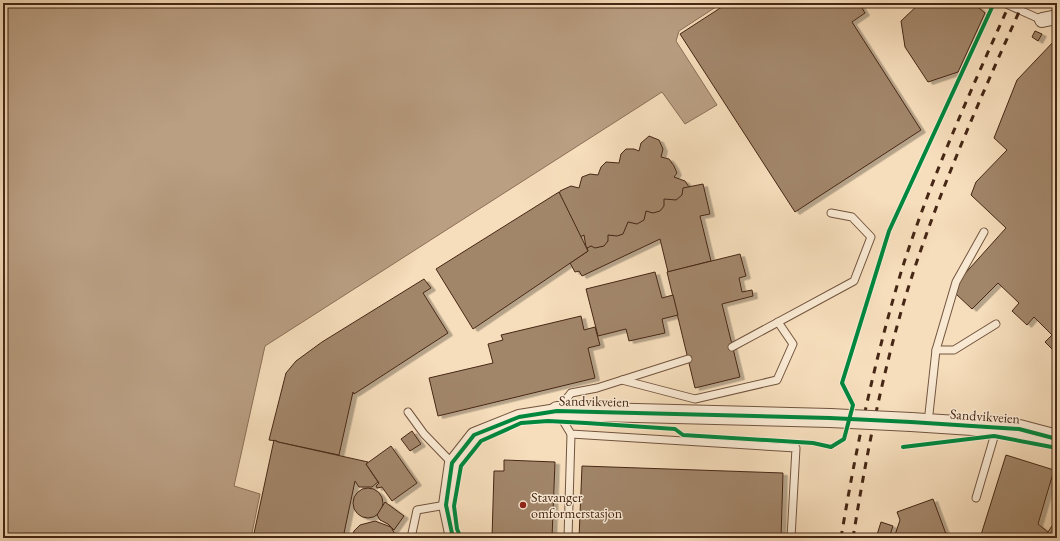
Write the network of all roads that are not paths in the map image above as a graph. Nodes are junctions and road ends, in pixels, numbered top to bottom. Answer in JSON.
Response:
{"nodes":[{"id":1,"x":1004,"y":3,"type":"edge"},
{"id":2,"x":1057,"y":17,"type":"edge"},
{"id":3,"x":1042,"y":20,"type":"joint"},
{"id":4,"x":832,"y":213,"type":"dead end"},
{"id":5,"x":984,"y":232,"type":"dead end"},
{"id":6,"x":778,"y":322,"type":"junction"},
{"id":7,"x":996,"y":324,"type":"dead end"},
{"id":8,"x":732,"y":347,"type":"dead end"},
{"id":9,"x":936,"y":350,"type":"junction"},
{"id":10,"x":688,"y":359,"type":"dead end"},
{"id":11,"x":622,"y":380,"type":"junction"},
{"id":12,"x":557,"y":411,"type":"junction"},
{"id":13,"x":408,"y":412,"type":"dead end"},
{"id":14,"x":928,"y":423,"type":"junction"},
{"id":15,"x":997,"y":427,"type":"junction"},
{"id":16,"x":571,"y":434,"type":"junction"},
{"id":17,"x":1057,"y":439,"type":"edge"},
{"id":18,"x":452,"y":463,"type":"junction"},
{"id":19,"x":976,"y":498,"type":"dead end"},
{"id":20,"x":446,"y":505,"type":"junction"},
{"id":21,"x":411,"y":538,"type":"edge"},
{"id":22,"x":453,"y":538,"type":"edge"},
{"id":23,"x":568,"y":538,"type":"edge"},
{"id":24,"x":791,"y":538,"type":"edge"}],
"edges":[{"from":1,"to":3,"type":"lane"},
{"from":2,"to":3,"type":"street"},
{"from":4,"to":6,"type":"lane"},
{"from":5,"to":9,"type":"lane"},
{"from":6,"to":8,"type":"lane"},
{"from":6,"to":11,"type":"lane"},
{"from":7,"to":9,"type":"lane"},
{"from":9,"to":14,"type":"lane"},
{"from":10,"to":11,"type":"lane"},
{"from":11,"to":12,"type":"lane"},
{"from":12,"to":14,"type":"street","name":"Sandvikveien","bridge":true},
{"from":12,"to":16,"type":"lane"},
{"from":12,"to":18,"type":"street","name":"Sandvikveien"},
{"from":13,"to":18,"type":"lane"},
{"from":14,"to":15,"type":"street","name":"Sandvikveien"},
{"from":15,"to":17,"type":"street","name":"Sandvikveien"},
{"from":15,"to":19,"type":"lane"},
{"from":16,"to":23,"type":"lane"},
{"from":16,"to":24,"type":"lane"},
{"from":18,"to":20,"type":"street"},
{"from":20,"to":21,"type":"lane"},
{"from":20,"to":22,"type":"street"}]}
